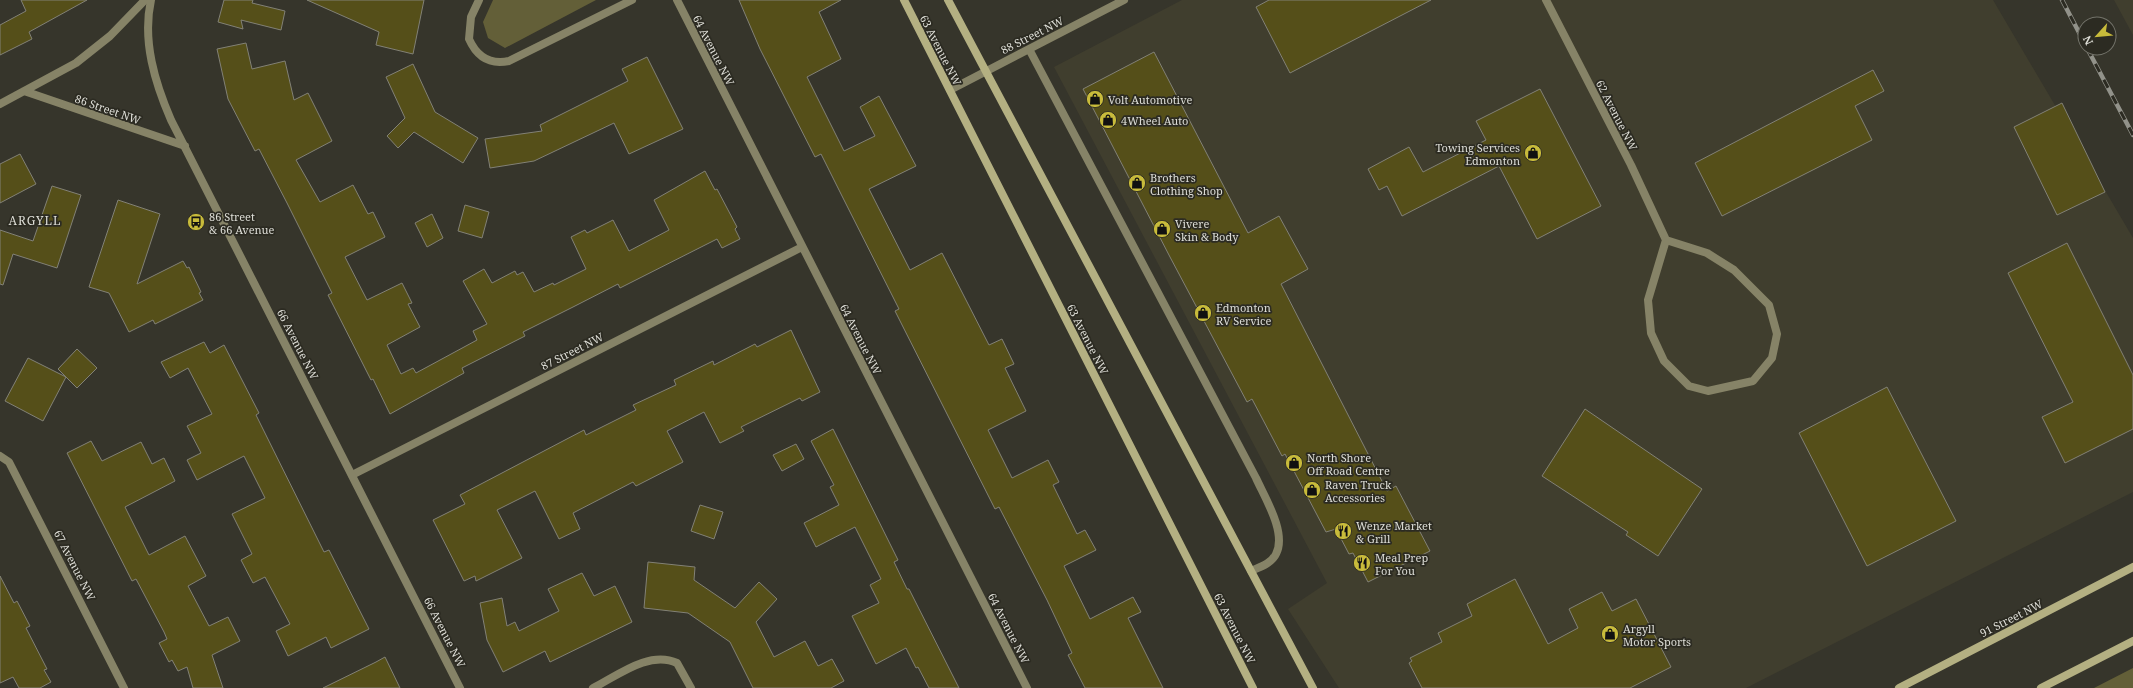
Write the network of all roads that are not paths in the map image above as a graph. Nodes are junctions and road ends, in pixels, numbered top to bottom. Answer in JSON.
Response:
{"nodes":[{"id":1,"x":145,"y":0,"type":"edge"},
{"id":2,"x":151,"y":0,"type":"edge"},
{"id":3,"x":479,"y":0,"type":"edge"},
{"id":4,"x":632,"y":0,"type":"edge"},
{"id":5,"x":677,"y":0,"type":"edge"},
{"id":6,"x":904,"y":0,"type":"edge"},
{"id":7,"x":948,"y":0,"type":"edge"},
{"id":8,"x":1124,"y":0,"type":"edge"},
{"id":9,"x":1546,"y":0,"type":"edge"},
{"id":10,"x":1029,"y":49,"type":"junction"},
{"id":11,"x":985,"y":72,"type":"junction"},
{"id":12,"x":950,"y":90,"type":"junction"},
{"id":13,"x":24,"y":91,"type":"junction"},
{"id":14,"x":0,"y":104,"type":"edge"},
{"id":15,"x":184,"y":146,"type":"junction"},
{"id":16,"x":1666,"y":240,"type":"junction"},
{"id":17,"x":802,"y":247,"type":"junction"},
{"id":18,"x":0,"y":456,"type":"edge"},
{"id":19,"x":352,"y":475,"type":"junction"},
{"id":20,"x":2133,"y":567,"type":"edge"},
{"id":21,"x":1251,"y":571,"type":"junction"},
{"id":22,"x":2133,"y":641,"type":"edge"},
{"id":23,"x":124,"y":688,"type":"edge"},
{"id":24,"x":460,"y":688,"type":"edge"},
{"id":25,"x":593,"y":688,"type":"edge"},
{"id":26,"x":691,"y":688,"type":"edge"},
{"id":27,"x":1027,"y":688,"type":"edge"},
{"id":28,"x":1253,"y":688,"type":"edge"},
{"id":29,"x":1313,"y":688,"type":"edge"},
{"id":30,"x":1899,"y":688,"type":"edge"},
{"id":31,"x":2041,"y":688,"type":"edge"}],
"edges":[{"from":1,"to":13,"type":"street"},
{"from":2,"to":15,"type":"street","name":"66 Avenue NW"},
{"from":3,"to":4,"type":"street"},
{"from":5,"to":17,"type":"street","name":"64 Avenue NW"},
{"from":6,"to":12,"type":"main road","name":"63 Avenue NW"},
{"from":7,"to":11,"type":"main road"},
{"from":8,"to":10,"type":"street","name":"88 Street NW"},
{"from":9,"to":16,"type":"street","name":"62 Avenue NW"},
{"from":10,"to":11,"type":"street","name":"88 Street NW"},
{"from":10,"to":21,"type":"street"},
{"from":11,"to":12,"type":"street","name":"88 Street NW"},
{"from":11,"to":21,"type":"main road"},
{"from":12,"to":28,"type":"main road","name":"63 Avenue NW"},
{"from":13,"to":14,"type":"street"},
{"from":13,"to":15,"type":"street","name":"86 Street NW"},
{"from":15,"to":19,"type":"street","name":"66 Avenue NW"},
{"from":16,"to":16,"type":"street"},
{"from":17,"to":19,"type":"street","name":"87 Street NW"},
{"from":17,"to":27,"type":"street","name":"64 Avenue NW"},
{"from":18,"to":23,"type":"street","name":"67 Avenue NW"},
{"from":19,"to":24,"type":"street","name":"66 Avenue NW"},
{"from":20,"to":30,"type":"main road","name":"91 Street NW"},
{"from":21,"to":29,"type":"main road"},
{"from":22,"to":31,"type":"main road"},
{"from":25,"to":26,"type":"street"}]}
